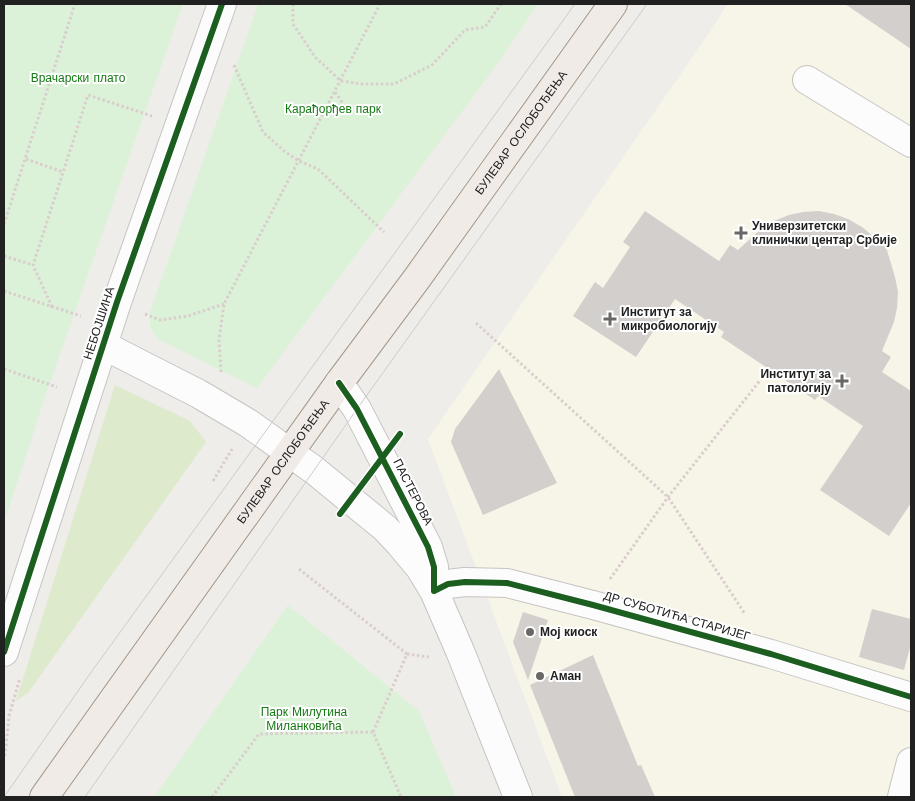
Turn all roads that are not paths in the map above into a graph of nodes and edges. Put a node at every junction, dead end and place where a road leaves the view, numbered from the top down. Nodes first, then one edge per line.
1 (222, 4) edge
2 (613, 4) edge
3 (807, 80) dead end
4 (911, 143) edge
5 (103, 345) junction
6 (339, 383) junction
7 (290, 452) junction
8 (434, 592) junction
9 (4, 652) edge
10 (911, 697) edge
11 (911, 762) edge
12 (44, 797) edge
13 (518, 797) edge
14 (902, 797) edge

1 - 5 street, НЕБОЈШИНА
2 - 6 main road, БУЛЕВАР ОСЛОБОЂЕЊА
3 - 4 street
5 - 7 street, ПАСТЕРОВА
5 - 9 street, НЕБОЈШИНА
6 - 7 main road, БУЛЕВАР ОСЛОБОЂЕЊА
6 - 8 street, ПАСТЕРОВА
7 - 8 street, ПАСТЕРОВА
7 - 12 main road, БУЛЕВАР ОСЛОБОЂЕЊА
8 - 10 street, ДР СУБОТИЋА СТАРИЈЕГ
8 - 13 street, ПАСТЕРОВА
11 - 14 street

